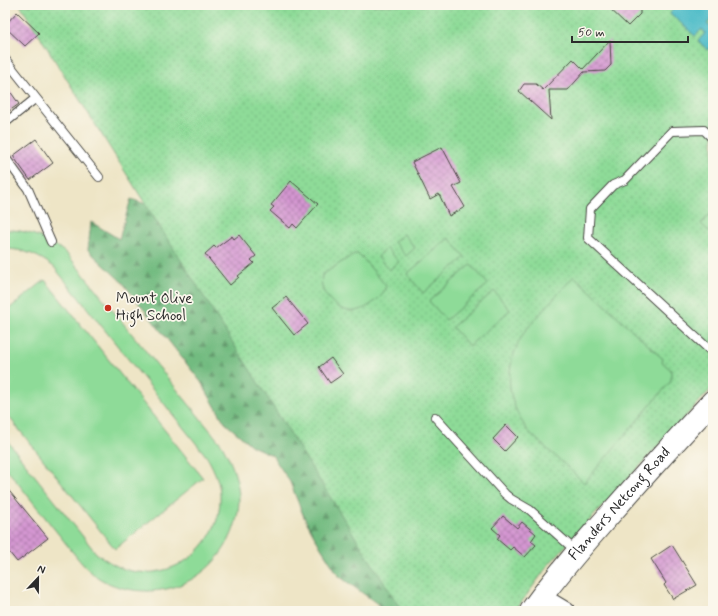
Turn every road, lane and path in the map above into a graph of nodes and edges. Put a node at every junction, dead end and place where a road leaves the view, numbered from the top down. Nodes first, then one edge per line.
1 (5, 59) edge
2 (36, 98) junction
3 (5, 123) edge
4 (713, 139) edge
5 (5, 157) edge
6 (99, 177) dead end
7 (51, 242) dead end
8 (713, 353) edge
9 (713, 401) edge
10 (435, 417) dead end
11 (577, 552) junction
12 (537, 603) edge
13 (567, 611) edge

1 - 2 lane
2 - 3 lane
2 - 6 lane
4 - 8 lane
5 - 7 lane
9 - 11 main road, Flanders Netcong Road
10 - 11 lane
11 - 12 main road, Flanders Netcong Road
12 - 13 street

